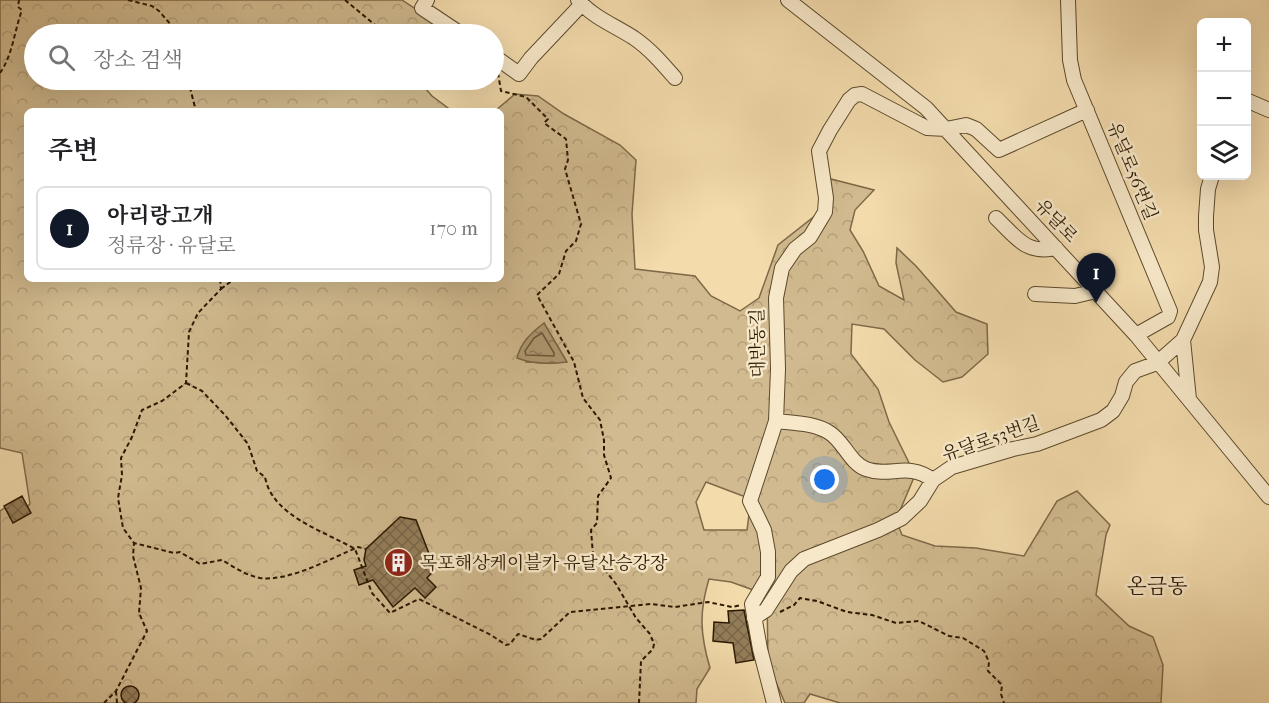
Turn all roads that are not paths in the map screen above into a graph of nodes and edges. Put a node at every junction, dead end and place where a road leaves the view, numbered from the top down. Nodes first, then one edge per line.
1 (427, 0) edge
2 (788, 0) edge
3 (1068, 0) edge
4 (580, 2) edge
5 (446, 24) edge
6 (504, 64) edge
7 (675, 78) dead end
8 (1251, 102) edge
9 (1087, 110) junction
10 (1269, 110) edge
11 (946, 129) junction
12 (1211, 180) edge
13 (996, 219) dead end
14 (1056, 248) junction
15 (1096, 291) junction
16 (1035, 294) dead end
17 (1136, 335) junction
18 (1183, 340) junction
19 (1157, 363) junction
20 (1189, 399) junction
21 (776, 421) junction
22 (933, 480) junction
23 (1269, 497) edge
24 (754, 618) junction
25 (774, 703) edge

1 - 5 street
2 - 11 street, 유달로
3 - 9 street, 유달로56번길
4 - 6 street
4 - 7 street
8 - 10 street
9 - 11 street
9 - 17 street, 유달로56번길
11 - 14 street, 유달로
11 - 21 street, 대반동길
12 - 18 street
13 - 14 street
14 - 15 street, 유달로
15 - 16 street
15 - 17 street, 유달로
17 - 19 street, 유달로
18 - 19 street, 유달로53번길
18 - 20 street
19 - 20 street, 유달로
19 - 22 street, 유달로53번길
20 - 23 street, 유달로
21 - 22 street
21 - 24 street, 대반동길
22 - 24 street, 유달로53번길
24 - 25 street

